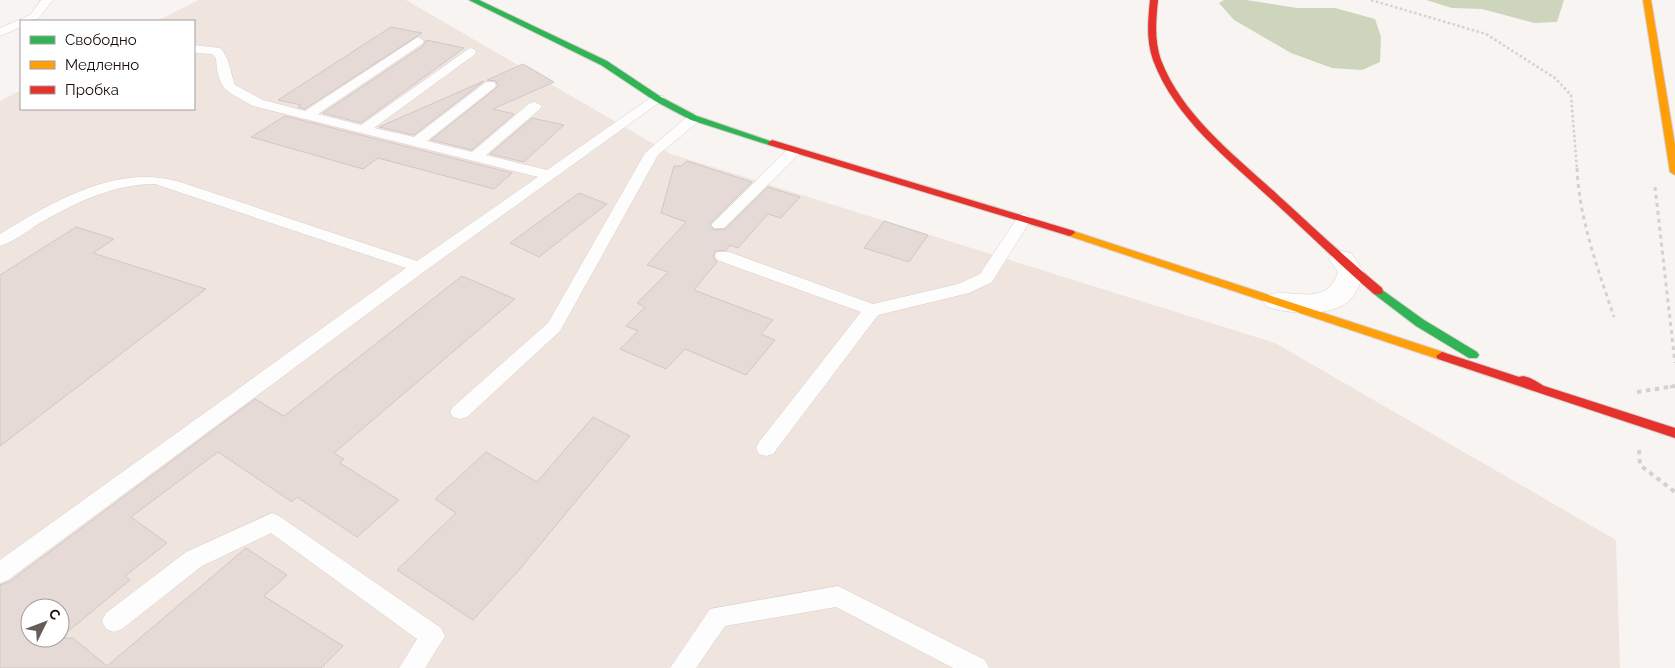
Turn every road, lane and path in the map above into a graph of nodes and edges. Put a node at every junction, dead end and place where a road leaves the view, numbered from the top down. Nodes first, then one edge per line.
1 (47, 0) edge
2 (473, 0) edge
3 (1154, 0) edge
4 (1371, 0) edge
5 (1648, 4) edge
6 (27, 20) edge
7 (20, 23) edge
8 (0, 32) edge
9 (418, 41) dead end
10 (195, 49) edge
11 (470, 52) dead end
12 (490, 85) dead end
13 (658, 99) junction
14 (535, 106) dead end
15 (308, 115) junction
16 (694, 118) junction
17 (364, 129) junction
18 (417, 142) junction
19 (794, 151) junction
20 (476, 156) junction
21 (1675, 172) edge
22 (549, 175) junction
23 (1024, 218) junction
24 (719, 225) dead end
25 (0, 240) edge
26 (723, 256) dead end
27 (1342, 259) junction
28 (419, 267) junction
29 (1273, 301) junction
30 (872, 310) junction
31 (1614, 317) dead end
32 (1675, 386) edge
33 (1540, 389) junction
34 (460, 412) dead end
35 (1638, 421) junction
36 (1675, 432) edge
37 (766, 448) dead end
38 (1675, 492) edge
39 (0, 573) edge
40 (114, 622) dead end
41 (411, 668) edge
42 (682, 668) edge
43 (977, 668) edge

1 - 6 lane
2 - 13 street
3 - 27 street
4 - 31 path
5 - 21 street
7 - 8 lane
9 - 15 lane
10 - 15 lane
11 - 17 lane
12 - 18 lane
13 - 16 street
13 - 22 lane
14 - 20 lane
15 - 17 lane
16 - 19 street
16 - 34 lane
17 - 18 lane
18 - 20 lane
19 - 23 street
19 - 24 lane
20 - 22 lane
22 - 28 lane
23 - 29 street
23 - 30 lane
25 - 28 lane
26 - 30 lane
27 - 29 street
27 - 33 street
28 - 39 lane
29 - 33 street
30 - 37 lane
32 - 35 path
33 - 35 street
35 - 36 street
35 - 38 path
40 - 41 lane
42 - 43 lane

